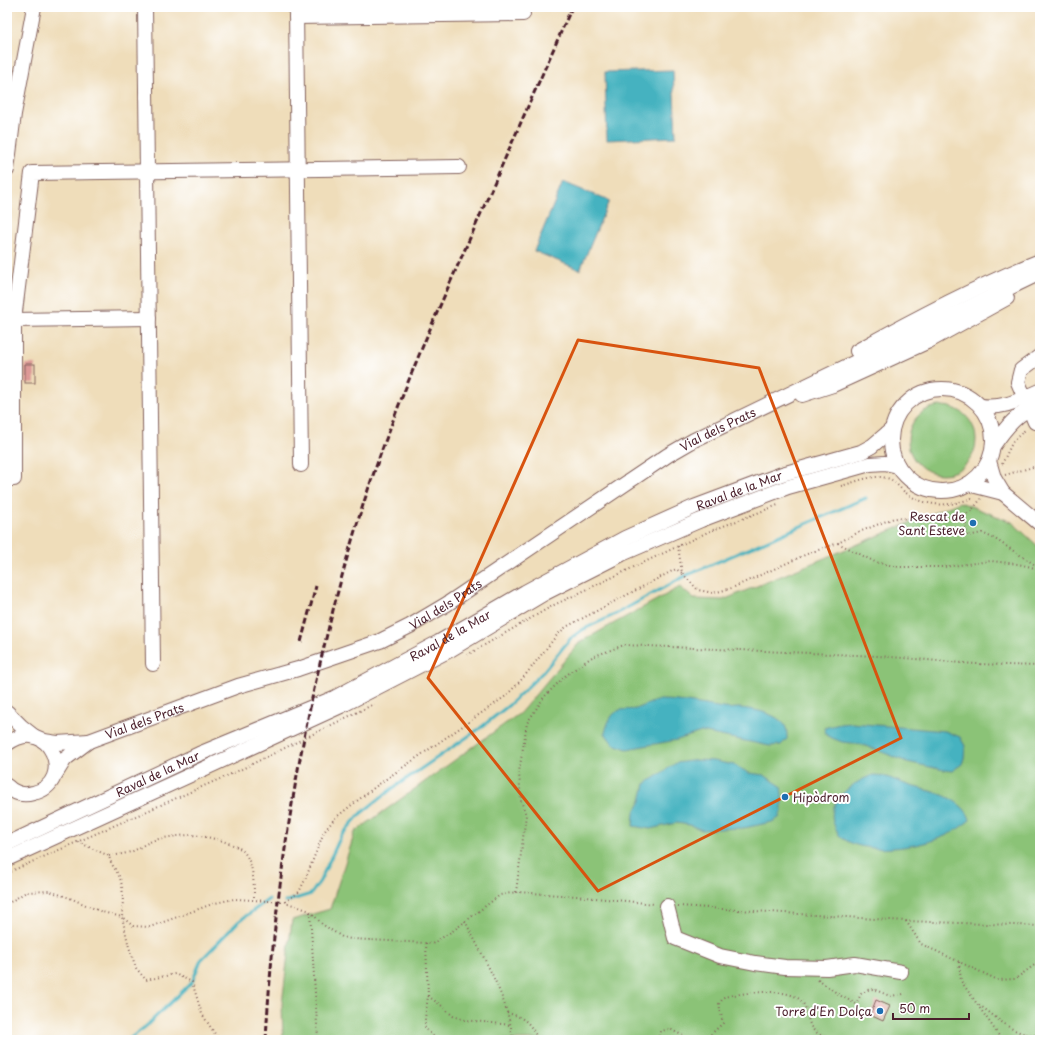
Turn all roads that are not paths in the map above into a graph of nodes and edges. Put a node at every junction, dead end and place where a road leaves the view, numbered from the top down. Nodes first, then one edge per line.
1 (34, 7) edge
2 (145, 7) edge
3 (296, 12) edge
4 (523, 14) dead end
5 (459, 167) dead end
6 (298, 169) junction
7 (7, 170) edge
8 (147, 172) junction
9 (1040, 261) edge
10 (1040, 272) edge
11 (1040, 281) edge
12 (149, 318) junction
13 (14, 320) junction
14 (1040, 356) edge
15 (1040, 391) edge
16 (770, 402) junction
17 (1031, 403) edge
18 (981, 406) junction
19 (1035, 422) road end
20 (892, 429) junction
21 (993, 446) junction
22 (989, 461) junction
23 (301, 465) dead end
24 (898, 466) junction
25 (7, 479) edge
26 (968, 484) junction
27 (1003, 493) junction
28 (1040, 524) edge
29 (153, 664) dead end
30 (7, 712) edge
31 (40, 739) junction
32 (89, 741) junction
33 (7, 744) edge
34 (53, 778) junction
35 (7, 786) edge
36 (22, 794) junction
37 (7, 796) edge
38 (7, 844) edge
39 (7, 859) edge
40 (667, 906) road end
41 (901, 972) dead end

1 - 7 street
2 - 8 street
3 - 4 street
3 - 6 street
5 - 6 street
6 - 8 street
6 - 23 street
8 - 12 street
8 - 13 street
9 - 16 street, Vial dels Prats
10 - 16 street, Vial dels Prats
11 - 16 street, Vial dels Prats
12 - 13 street
12 - 29 street
13 - 25 street
14 - 17 street
15 - 17 street, Raval de la Mar
16 - 32 street, Vial dels Prats
17 - 18 street, Raval de la Mar
17 - 19 street
17 - 21 street, Raval de la Mar
18 - 20 street, Raval de la Mar
18 - 21 street, Raval de la Mar
20 - 24 street, Raval de la Mar
20 - 38 street, Raval de la Mar
21 - 22 street, Raval de la Mar
22 - 26 street, Raval de la Mar
22 - 27 street
24 - 26 street, Raval de la Mar
24 - 39 street, Raval de la Mar
26 - 27 street
27 - 28 street
30 - 31 street
31 - 32 street, Vial dels Prats
31 - 33 street, Vial dels Prats
31 - 34 street
32 - 34 street, Vial dels Prats
34 - 36 street, Vial dels Prats
35 - 36 street
36 - 37 street, Vial dels Prats
40 - 41 street

